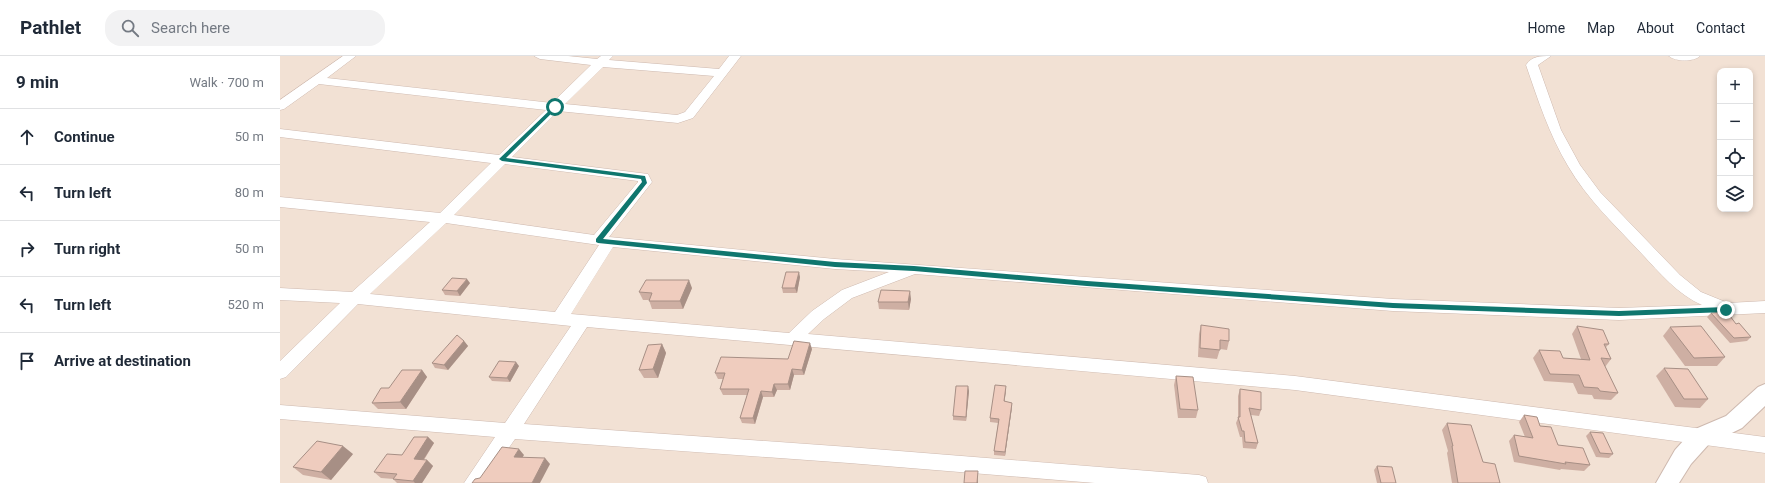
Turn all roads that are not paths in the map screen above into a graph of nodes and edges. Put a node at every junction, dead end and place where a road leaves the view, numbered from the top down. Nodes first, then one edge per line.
1 (350, 56) edge
2 (540, 56) edge
3 (735, 56) edge
4 (1545, 56) edge
5 (1675, 56) edge
6 (1694, 56) edge
7 (603, 60) edge
8 (723, 73) junction
9 (316, 80) junction
10 (280, 106) edge
11 (555, 107) junction
12 (280, 133) edge
13 (502, 159) junction
14 (280, 202) edge
15 (443, 218) junction
16 (604, 241) junction
17 (914, 269) junction
18 (280, 294) edge
19 (355, 298) junction
20 (1765, 307) edge
21 (1726, 310) junction
22 (559, 319) junction
23 (583, 321) junction
24 (794, 338) junction
25 (280, 372) edge
26 (1765, 393) edge
27 (280, 412) edge
28 (510, 431) junction
29 (1701, 437) junction
30 (1765, 446) edge
31 (473, 483) edge
32 (1199, 483) edge
33 (1667, 483) edge

1 - 9 street
2 - 7 street
3 - 8 street
4 - 21 street
5 - 6 street
7 - 8 street
7 - 11 street
8 - 11 street
9 - 10 street
9 - 11 street
11 - 13 street
12 - 13 street
13 - 15 street
13 - 16 street
14 - 15 street
15 - 16 street
15 - 19 street
16 - 17 street
16 - 22 street
17 - 21 street
17 - 24 street
18 - 19 street
19 - 22 street
19 - 25 street
20 - 21 street
22 - 23 street
23 - 24 street
23 - 28 street
24 - 29 street
26 - 29 street
27 - 28 street
28 - 31 street
28 - 32 street
29 - 30 street
29 - 33 street

